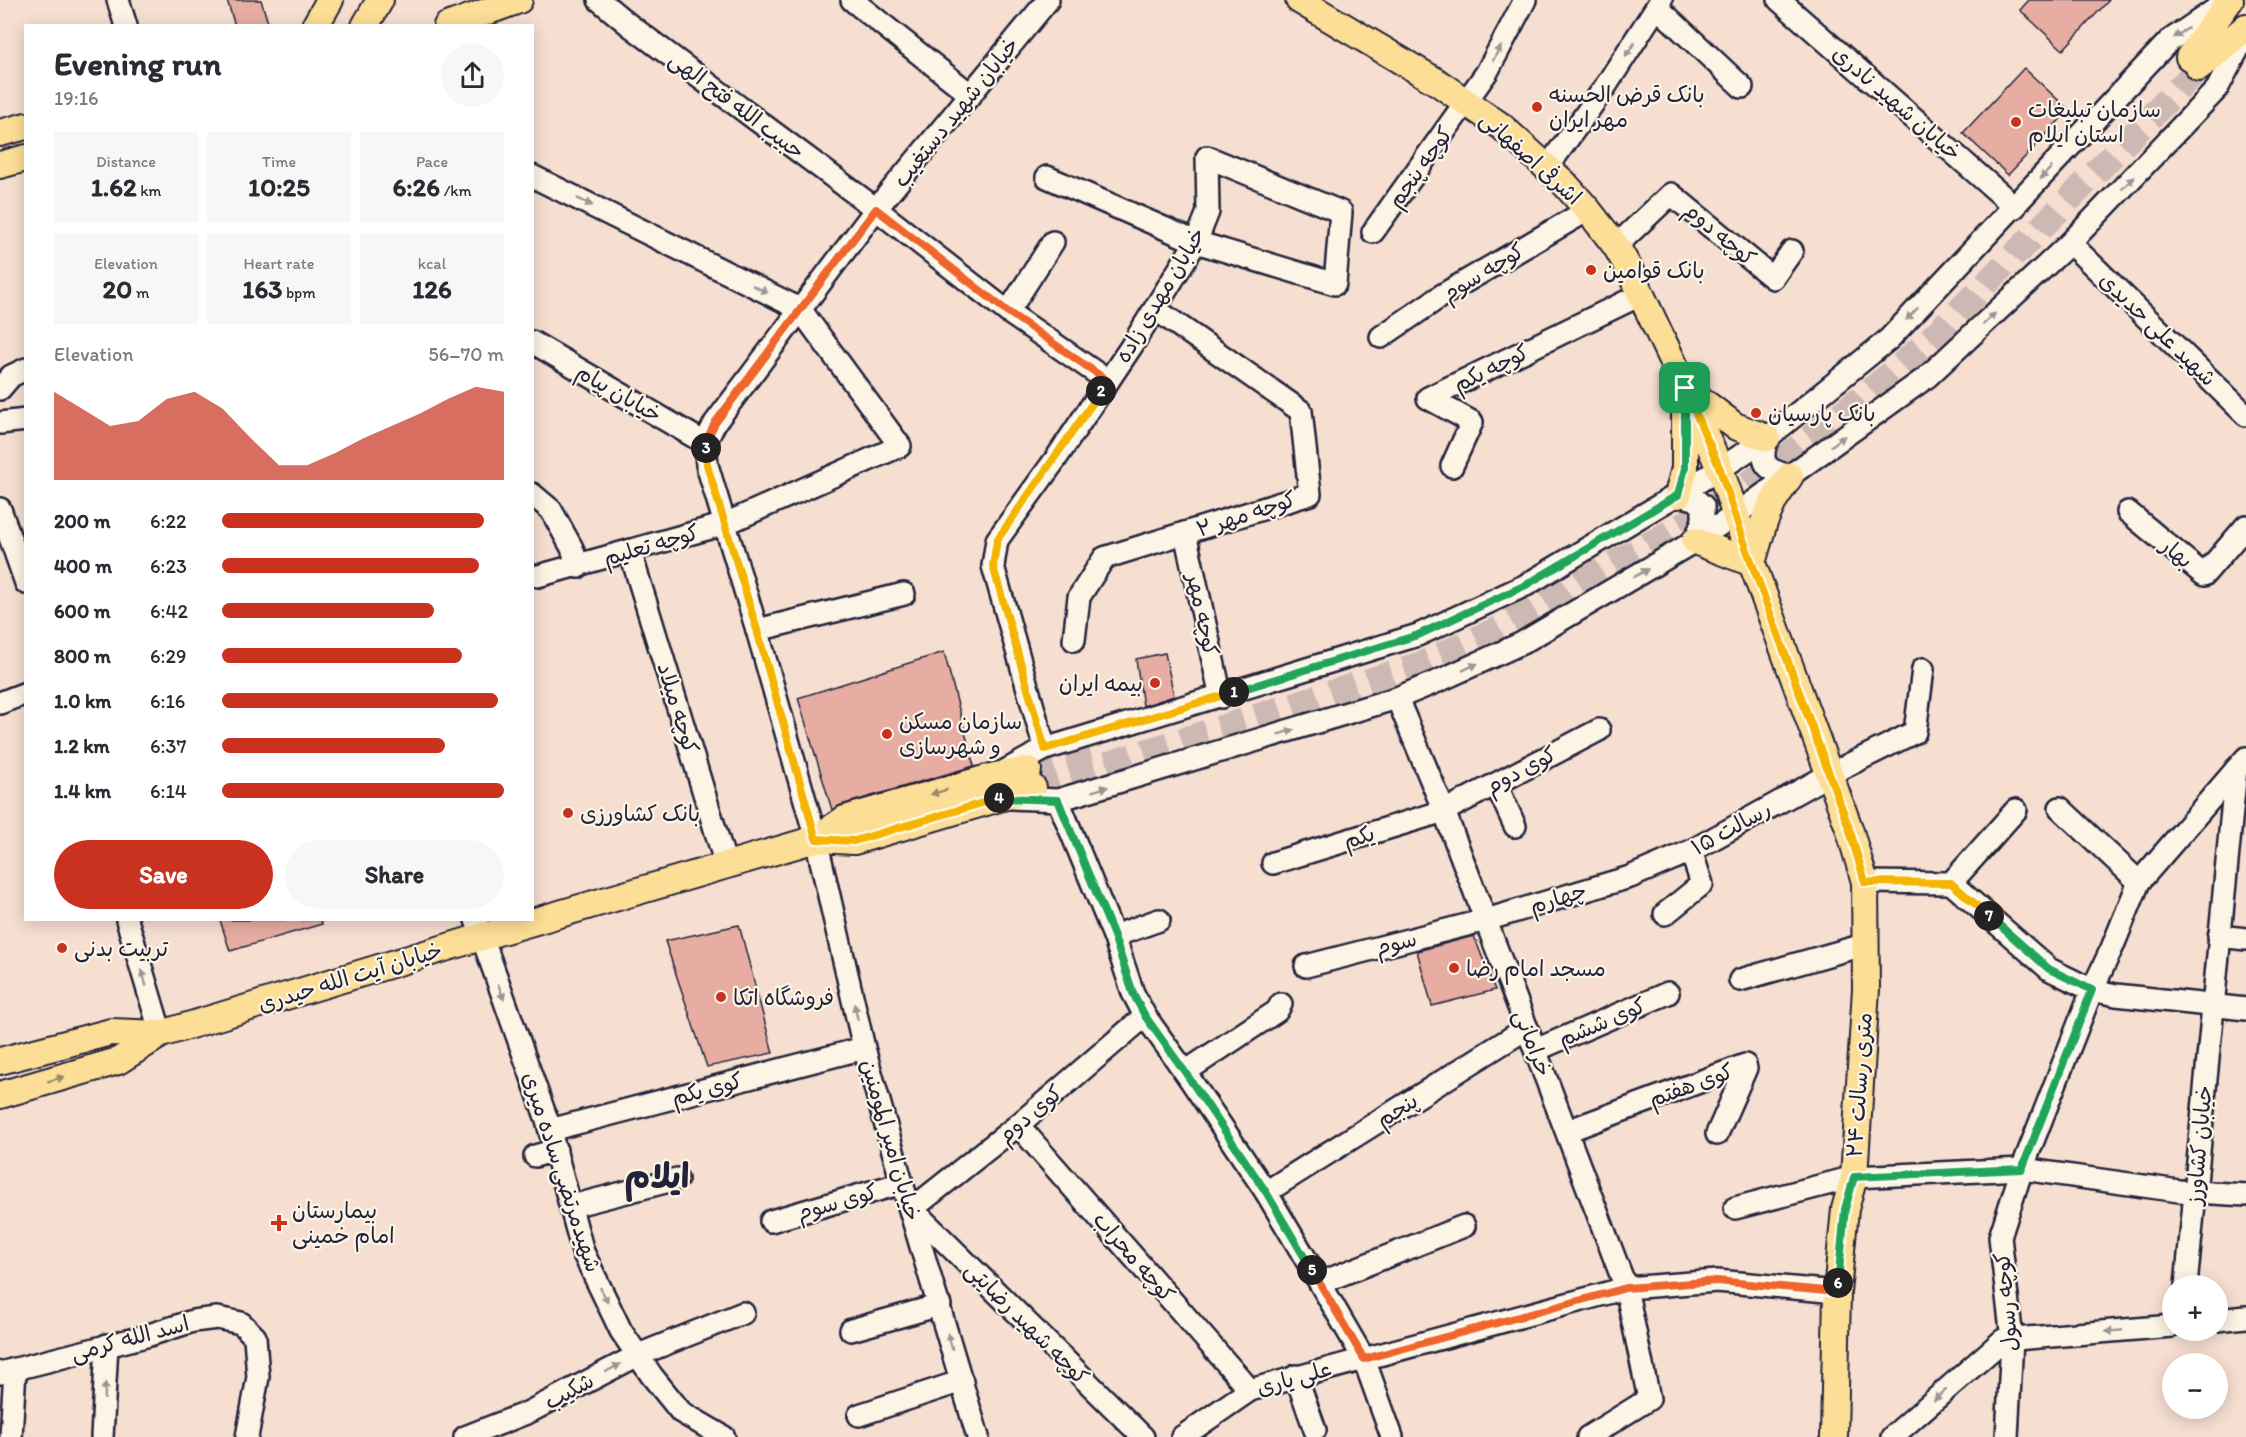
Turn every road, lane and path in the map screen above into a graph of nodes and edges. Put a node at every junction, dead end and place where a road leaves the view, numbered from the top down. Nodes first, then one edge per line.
1 (118, 0) edge
2 (330, 0) edge
3 (380, 0) edge
4 (519, 0) edge
5 (599, 0) edge
6 (852, 0) edge
7 (1048, 0) edge
8 (1300, 0) edge
9 (1525, 0) edge
10 (1779, 0) edge
11 (2230, 0) edge
12 (1659, 3) edge
13 (125, 24) edge
14 (316, 24) edge
15 (366, 24) edge
16 (453, 24) edge
17 (2246, 27) edge
18 (2246, 34) edge
19 (1742, 87) dead end
20 (971, 95) junction
21 (1467, 103) junction
22 (24, 127) edge
23 (0, 133) edge
24 (24, 159) edge
25 (0, 165) edge
26 (1547, 168) junction
27 (534, 177) edge
28 (1047, 177) dead end
29 (2014, 207) junction
30 (876, 209) junction
31 (1588, 210) junction
32 (1373, 232) dead end
33 (1053, 242) dead end
34 (1196, 242) junction
35 (2070, 243) junction
36 (1616, 246) junction
37 (1792, 251) dead end
38 (1642, 294) junction
39 (800, 309) junction
40 (1155, 309) junction
41 (1008, 312) junction
42 (1381, 337) dead end
43 (534, 343) edge
44 (24, 370) edge
45 (1108, 381) junction
46 (1685, 388) junction
47 (0, 389) edge
48 (2246, 415) edge
49 (24, 420) edge
50 (0, 423) edge
51 (1767, 438) junction
52 (705, 443) junction
53 (1452, 466) dead end
54 (1720, 469) junction
55 (1790, 476) junction
56 (1678, 495) junction
57 (534, 496) edge
58 (0, 509) edge
59 (2128, 512) dead end
60 (1735, 515) junction
61 (725, 524) junction
62 (2246, 526) edge
63 (1185, 533) junction
64 (1695, 541) junction
65 (20, 548) edge
66 (630, 551) junction
67 (1752, 563) junction
68 (578, 567) junction
69 (24, 571) edge
70 (538, 576) dead end
71 (904, 594) dead end
72 (757, 630) junction
73 (1074, 640) dead end
74 (1923, 669) dead end
75 (24, 694) edge
76 (1221, 697) junction
77 (1397, 698) junction
78 (0, 703) edge
79 (1599, 730) dead end
80 (1045, 749) junction
81 (2241, 764) edge
82 (1830, 774) junction
83 (1030, 779) tunnel mouth
84 (1496, 784) junction
85 (998, 787) junction
86 (1058, 800) junction
87 (2060, 808) dead end
88 (2016, 810) dead end
89 (1444, 811) junction
90 (1515, 826) dead end
91 (816, 839) junction
92 (1691, 851) junction
93 (1273, 863) dead end
94 (726, 866) junction
95 (1630, 877) joint
96 (1865, 882) junction
97 (2139, 882) junction
98 (1951, 883) junction
99 (534, 914) edge
100 (1665, 914) dead end
101 (1159, 920) dead end
102 (1486, 920) junction
103 (127, 921) edge
104 (507, 921) edge
105 (479, 928) edge
106 (1114, 936) junction
107 (2219, 936) junction
108 (2246, 939) edge
109 (1867, 944) junction
110 (1306, 966) dead end
111 (1740, 980) dead end
112 (2092, 990) junction
113 (1668, 993) dead end
114 (1281, 1004) dead end
115 (2213, 1005) junction
116 (2246, 1009) edge
117 (1145, 1016) junction
118 (1527, 1028) junction
119 (161, 1034) junction
120 (864, 1047) junction
121 (1536, 1050) junction
122 (0, 1061) edge
123 (1185, 1072) junction
124 (0, 1095) edge
125 (1018, 1125) junction
126 (1567, 1131) junction
127 (1717, 1134) dead end
128 (553, 1140) junction
129 (535, 1156) dead end
130 (2022, 1169) junction
131 (1854, 1177) junction
132 (677, 1179) dead end
133 (902, 1184) junction
134 (1266, 1192) junction
135 (2195, 1192) junction
136 (2246, 1195) edge
137 (572, 1206) junction
138 (1736, 1208) dead end
139 (912, 1209) junction
140 (771, 1221) dead end
141 (1464, 1226) dead end
142 (2187, 1275) edge
143 (1320, 1283) junction
144 (1626, 1288) junction
145 (1837, 1292) junction
146 (940, 1305) junction
147 (743, 1313) dead end
148 (2246, 1317) edge
149 (2228, 1319) edge
150 (2162, 1327) edge
151 (852, 1330) dead end
152 (2012, 1339) junction
153 (107, 1345) junction
154 (638, 1355) junction
155 (1364, 1359) junction
156 (8, 1371) edge
157 (1296, 1376) junction
158 (962, 1381) junction
159 (1250, 1390) junction
160 (859, 1414) dead end
161 (1208, 1430) edge
162 (1315, 1430) dead end
163 (11, 1437) edge
164 (102, 1437) edge
165 (247, 1437) edge
166 (465, 1437) edge
167 (724, 1437) edge
168 (978, 1437) edge
169 (1143, 1437) edge
170 (1182, 1437) edge
171 (1392, 1437) edge
172 (1588, 1437) edge
173 (1834, 1437) edge
174 (1892, 1437) edge
175 (2007, 1437) edge

1 - 13 street
2 - 14 main road
3 - 15 main road
4 - 16 main road
5 - 30 street, حبیب الله فتح الهی
6 - 20 street
7 - 20 street, خیابان شهید دستغیب
8 - 21 main road, اشرفی اصفهانی
21 -> 9 street, کوچه پنجم
10 - 29 street, خیابان شهید نادری
11 - 17 main road
11 -> 29 street
12 - 19 street
12 -> 26 street
35 -> 18 street
20 - 30 street, خیابان شهید دستغیب
21 - 26 main road, اشرفی اصفهانی
21 - 32 street, کوچه پنجم
22 - 23 main road
24 - 25 main road
26 - 31 main road, اشرفی اصفهانی
27 -> 39 street
28 - 34 street
29 -> 51 street
30 - 39 street, خیابان شهید دستغیب
30 - 41 street, حبیب الله فتح الهی
31 - 36 main road, اشرفی اصفهانی
31 - 42 street, کوچه سوم
33 - 41 street
34 - 34 street, خیابان مهدی زاده
34 - 40 street, خیابان مهدی زاده
35 - 48 street, شهید علی حدیدی
55 -> 35 street
36 - 37 street, کوچه دوم
36 - 38 main road, اشرفی اصفهانی
38 - 46 main road, اشرفی اصفهانی
38 - 53 street, کوچه یکم
39 - 52 street, خیابان شهید دستغیب
39 - 61 street, کوچه تعلیم
40 - 45 street, خیابان مهدی زاده
40 - 63 street, کوچه مهر ۲
41 - 45 street, حبیب الله فتح الهی
43 - 52 street, خیابان پیام
44 - 47 street
45 - 80 street, خیابان مهدی زاده
46 - 51 main road
46 - 54 main road, اشرفی اصفهانی
46 - 56 main road
49 - 50 street
51 - 54 street
51 - 55 street
52 - 61 street
54 - 56 street
54 - 60 main road, اشرفی اصفهانی
55 - 60 street
55 - 67 main road
56 - 64 street
56 - 76 street
57 - 68 street
58 - 65 street
59 - 62 street, بهار
60 - 64 street
60 - 67 main road, اشرفی اصفهانی
61 - 66 street, کوچه تعلیم
61 - 72 street
63 - 73 street, کوچه مهر ۲
63 - 76 street, کوچه مهر
64 - 67 main road
77 -> 64 street
65 - 69 street
66 - 68 street, کوچه تعلیم
66 - 94 street, کوچه میلاد
67 - 82 main road, ۲۴ متری رسالت
68 - 70 street, کوچه تعلیم
71 - 72 street
72 - 91 street
74 - 82 street, رسالت ۱۵
75 - 78 street
76 - 80 street
86 -> 77 street
77 - 89 street, خرامانی
79 - 84 street, کوی دوم
80 - 85 street
81 - 97 street, کوچه رسول
81 - 107 street, خیابان کشاورز
82 - 92 street, رسالت ۱۵
82 - 96 main road, ۲۴ متری رسالت
83 - 85 main road, خیابان آیت الله حیدری
84 - 89 street, کوی دوم
84 - 90 street
85 - 86 street
85 - 91 main road, خیابان آیت الله حیدری
86 - 106 street
87 - 97 street
88 - 98 street
89 - 93 street, یکم
89 - 102 street, خرامانی
91 - 94 main road, خیابان آیت الله حیدری
120 -> 91 street, خیابان امیر المومنین
92 - 95 street, رسالت ۱۵
92 - 100 street
94 - 99 main road, خیابان آیت الله حیدری
95 - 102 street, چهارم
96 - 98 street
96 - 109 main road, ۲۴ متری رسالت
97 - 112 street, کوچه رسول
98 - 112 street
101 - 106 street
102 - 110 street, سوم
102 - 118 street, خرامانی
119 -> 103 street
104 - 105 main road, خیابان آیت الله حیدری
105 - 119 main road, خیابان آیت الله حیدری
105 -> 128 street, شهیدمرتضی ساده میری
106 - 117 street
107 - 108 street
107 - 115 street, خیابان کشاورز
109 - 111 street
109 - 131 main road, ۲۴ متری رسالت
112 - 115 street
112 - 130 street, کوچه رسول
113 - 121 street, کوی ششم
114 - 123 street
115 - 116 street
115 - 135 street, خیابان کشاورز
117 - 123 street
117 - 125 street, کوی دوم
118 - 121 street, خرامانی
118 - 134 street, پنجم
119 - 122 main road, خیابان آیت الله حیدری
124 -> 119 main road, خیابان آیت الله حیدری
120 - 128 street, کوی یکم
120 - 133 street, خیابان امیر المومنین
121 - 126 street, خرامانی
123 - 134 street
125 - 139 street, کوی دوم
125 - 159 street, کوچه محراب
126 - 127 street, کوی هفتم
126 - 144 street, خرامانی
128 - 129 street, کوی یکم
128 - 137 street, شهیدمرتضی ساده میری
130 - 131 street
130 - 135 street
130 - 152 street, کوچه رسول
131 - 138 street
131 - 145 main road, ۲۴ متری رسالت
132 - 137 street
133 - 139 street, خیابان امیر المومنین
133 - 140 street, کوی سوم
134 - 143 street
135 - 136 street
135 - 142 street, خیابان کشاورز
137 -> 154 street, شهیدمرتضی ساده میری
139 - 146 street, خیابان امیر المومنین
139 - 169 street, کوچه شهید رضایتی
141 - 143 street
143 - 155 street
144 - 145 street, علی یاری
144 - 155 street, علی یاری
144 - 172 street, خرامانی
145 - 173 main road, ۲۴ متری رسالت
146 - 151 street
158 -> 146 street, خیابان امیر المومنین
147 - 154 street, شکیب
148 - 149 street
150 -> 152 street
152 -> 174 street
152 - 175 street, کوچه رسول
153 - 156 street, اسد الله کرمی
164 -> 153 street
153 - 165 street, اسد الله کرمی
166 -> 154 street, شکیب
154 - 167 street, شهیدمرتضی ساده میری
155 - 157 street, علی یاری
155 - 171 street
156 - 163 street
157 - 159 street, علی یاری
157 - 162 street
158 - 160 street
158 - 168 street, خیابان امیر المومنین
159 - 161 street, علی یاری
161 - 170 street, علی یاری

